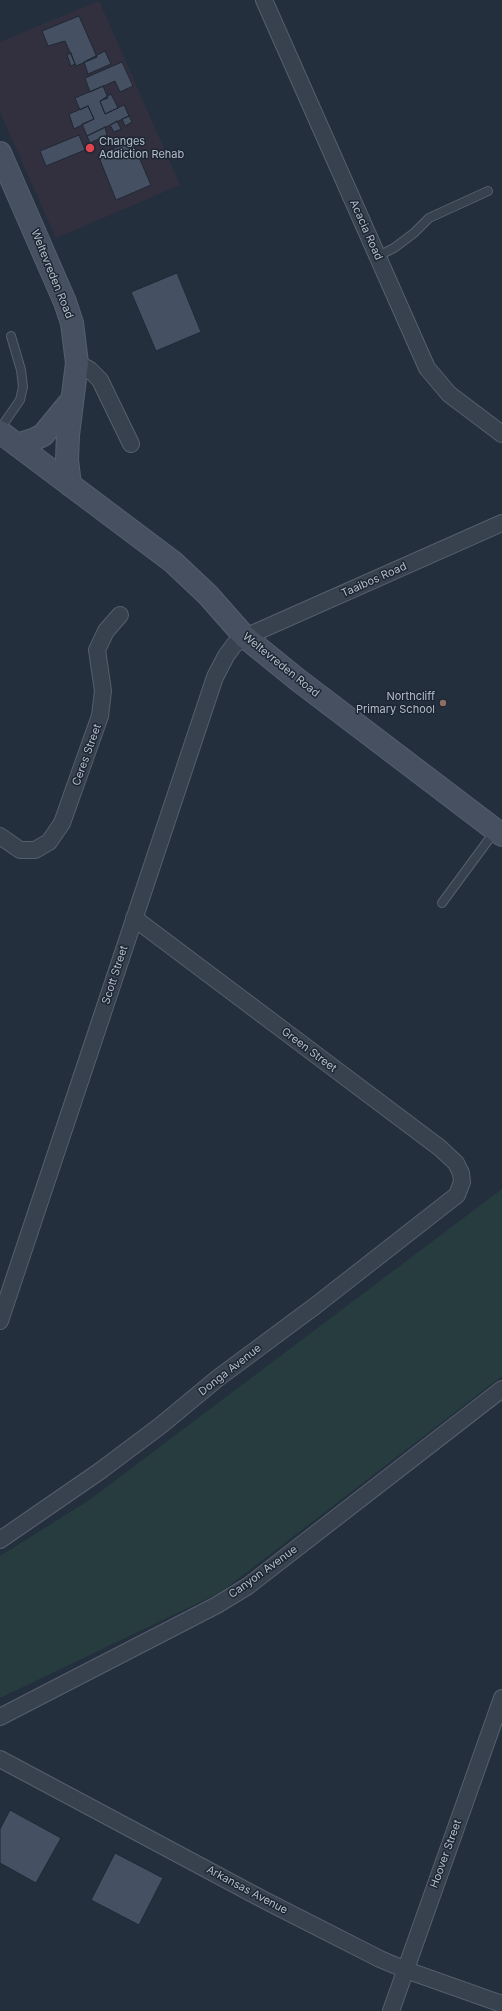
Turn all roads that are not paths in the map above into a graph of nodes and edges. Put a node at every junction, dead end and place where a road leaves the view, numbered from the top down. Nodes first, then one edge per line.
1 (264, 0) edge
2 (0, 153) edge
3 (488, 191) dead end
4 (378, 256) junction
5 (11, 336) dead end
6 (77, 363) junction
7 (71, 401) junction
8 (0, 429) edge
9 (502, 434) edge
10 (8, 438) edge
11 (131, 444) dead end
12 (70, 485) junction
13 (502, 523) edge
14 (120, 615) dead end
15 (245, 637) junction
16 (499, 833) edge
17 (0, 836) edge
18 (442, 903) dead end
19 (134, 918) junction
20 (457, 1195) joint
21 (0, 1321) edge
22 (502, 1389) edge
23 (0, 1540) edge
24 (502, 1698) edge
25 (0, 1717) edge
26 (0, 1759) edge
27 (406, 1970) junction
28 (502, 2004) edge
29 (391, 2011) edge

1 - 4 street, Acacia Road
2 - 6 main road, Weltevreden Road
3 - 4 lane
4 - 9 street, Acacia Road
5 - 8 lane
6 - 7 main road, Weltevreden Road
6 - 11 street
7 - 10 main road, Weltevreden Road
7 - 12 main road, Weltevreden Road
10 - 12 main road, Weltevreden Road
12 - 15 main road, Weltevreden Road
13 - 15 street, Taaibos Road
14 - 17 street, Ceres Street
15 - 16 main road, Weltevreden Road
15 - 19 street, Scott Street
16 - 18 lane
19 - 20 street, Green Street
19 - 21 street, Scott Street
20 - 23 street, Donga Avenue
22 - 25 street, Canyon Avenue
24 - 27 street, Hoover Street
26 - 27 street, Arkansas Avenue
27 - 28 street, Arkansas Avenue
27 - 29 street, Hoover Street

